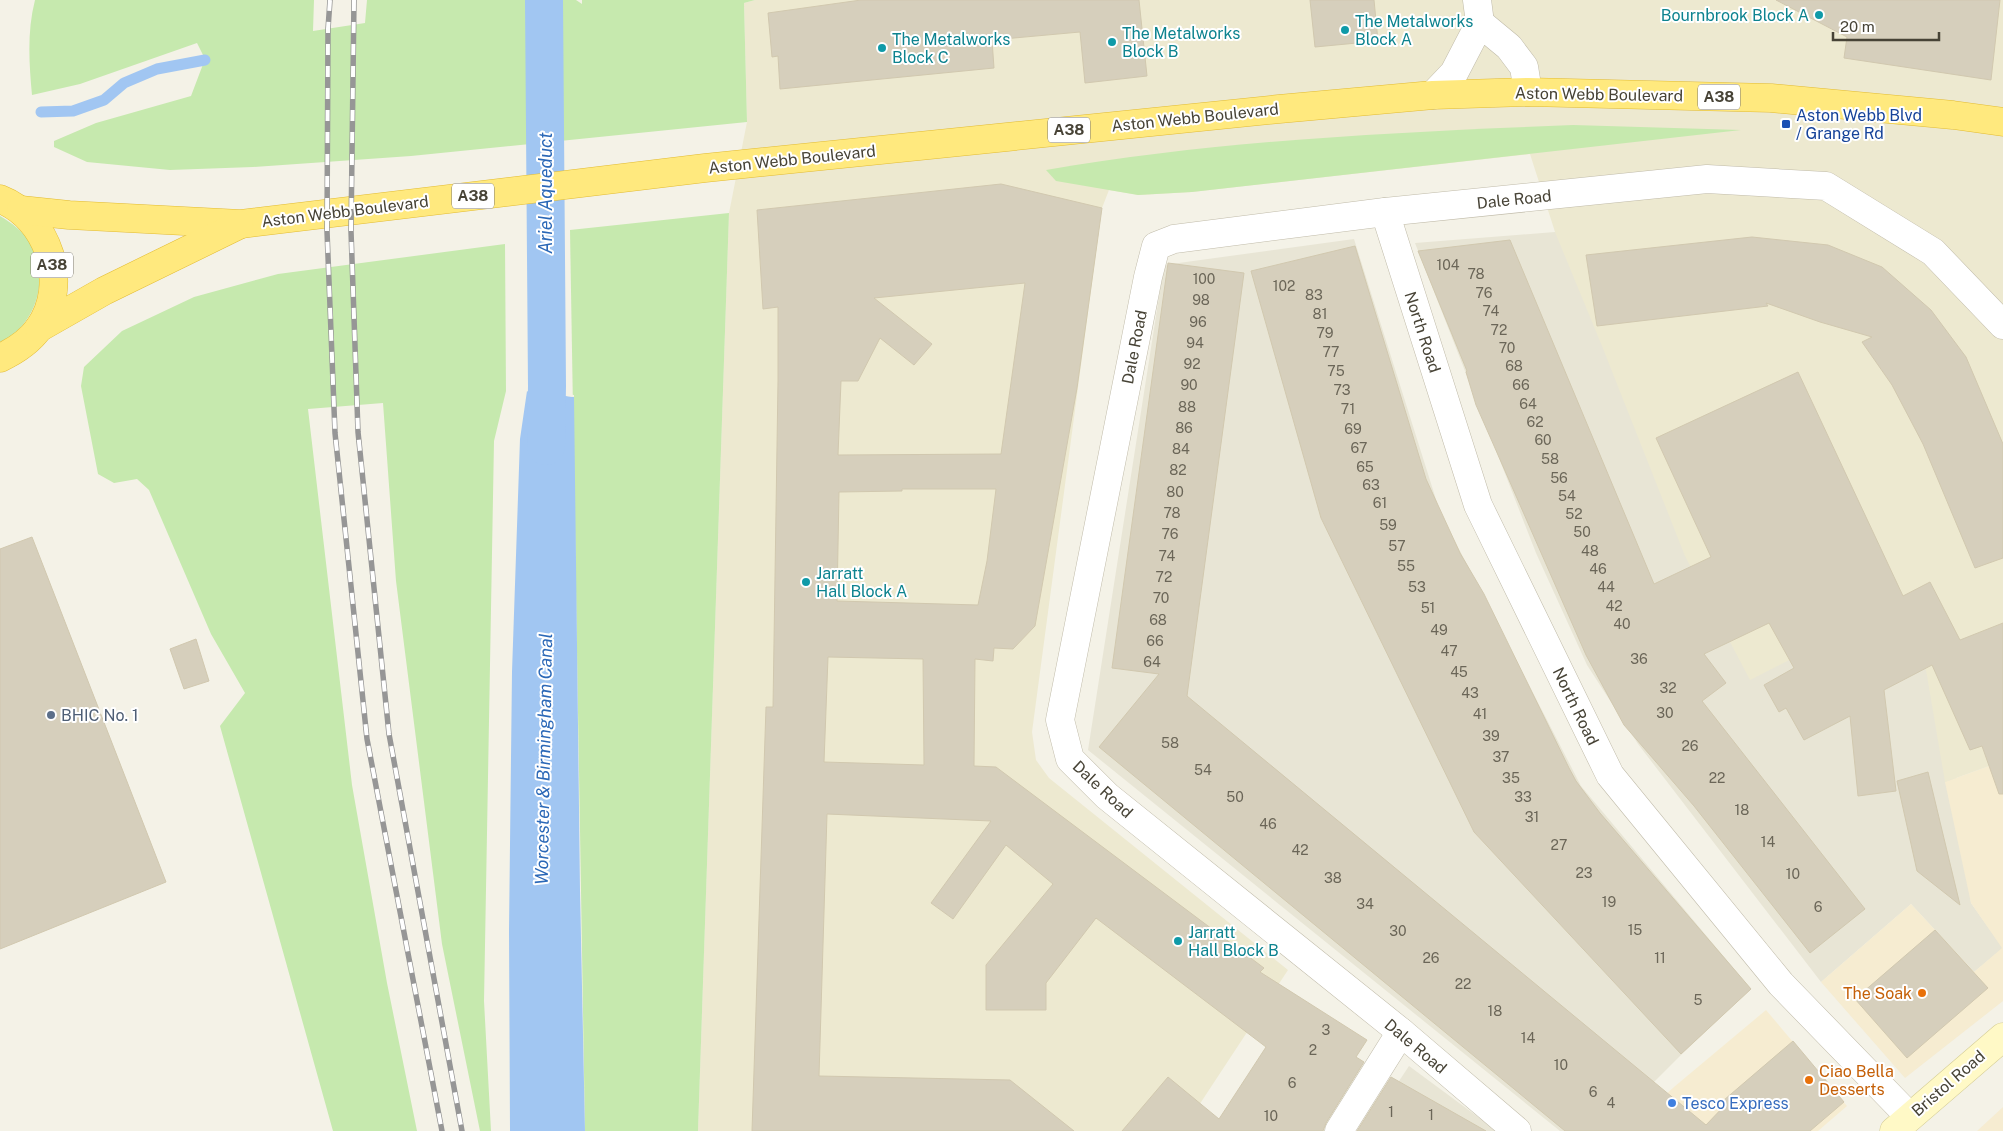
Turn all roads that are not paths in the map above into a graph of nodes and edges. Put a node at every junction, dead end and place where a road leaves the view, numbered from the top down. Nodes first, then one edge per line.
1 (1479, 12) edge
2 (1528, 92) junction
3 (1433, 95) junction
4 (2003, 122) edge
5 (10, 204) edge
6 (1385, 212) junction
7 (241, 224) junction
8 (2002, 324) edge
9 (39, 328) junction
10 (0, 358) edge
11 (1401, 1032) junction
12 (2003, 1037) edge
13 (1902, 1124) edge
14 (1338, 1131) edge
15 (1517, 1131) edge

1 - 2 street
1 - 3 street
2 - 3 highway, Aston Webb Boulevard / A38
2 - 4 highway, Aston Webb Boulevard / A38
3 - 7 highway, Aston Webb Boulevard / A38
5 - 7 highway, Aston Webb Boulevard / A38
5 - 9 highway, A38
6 - 8 street, Dale Road
6 - 11 street, Dale Road
6 - 13 street, North Road
7 - 9 highway, Aston Webb Boulevard / A38
9 - 10 highway, A38
11 - 14 street
11 - 15 street, Dale Road
12 - 13 main road, Bristol Road

